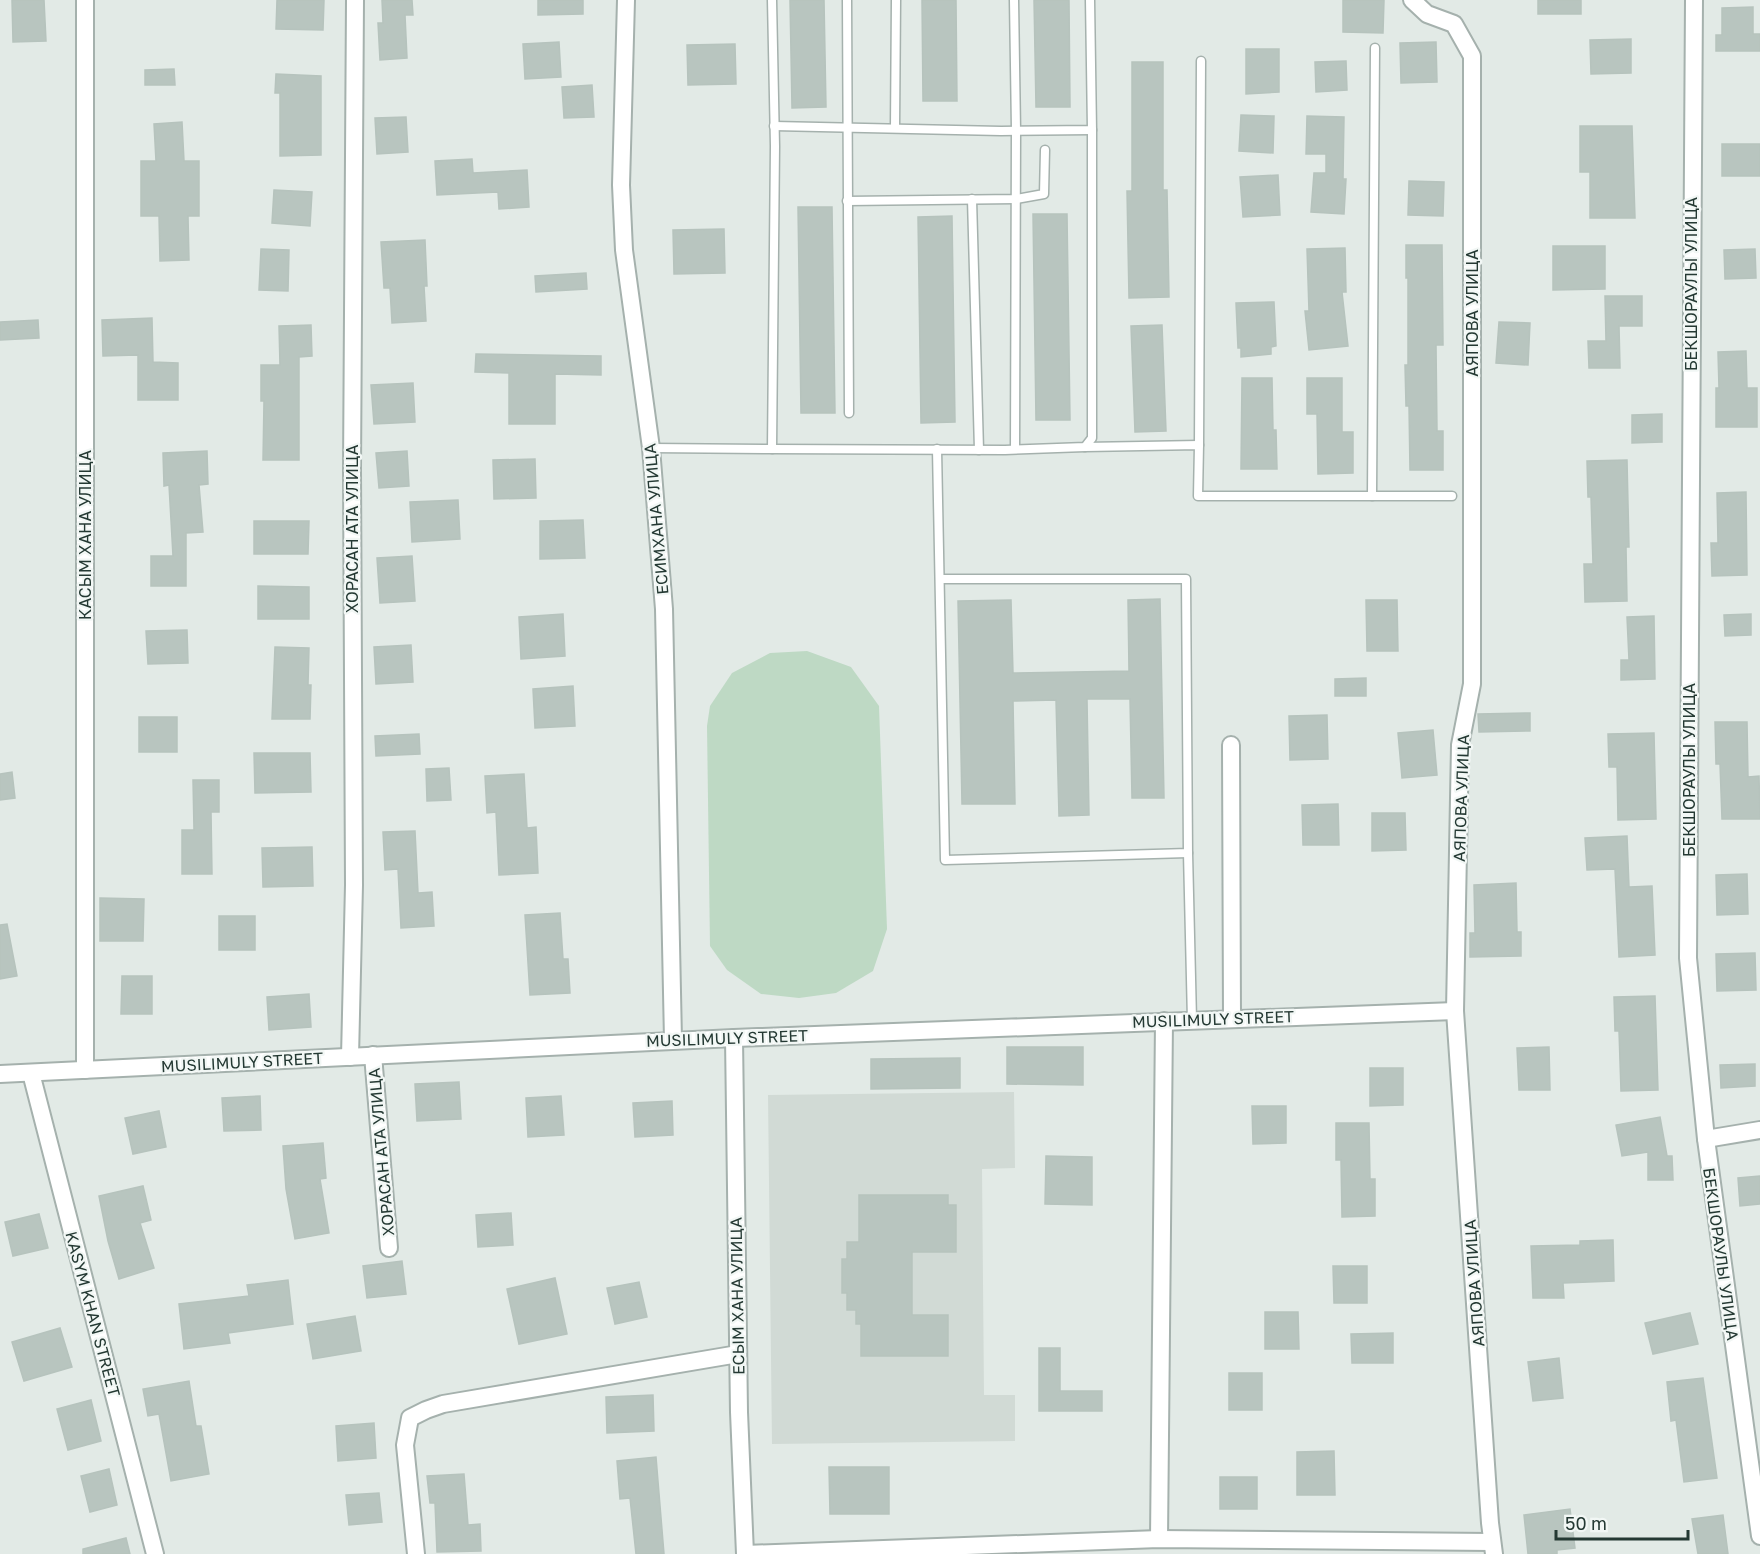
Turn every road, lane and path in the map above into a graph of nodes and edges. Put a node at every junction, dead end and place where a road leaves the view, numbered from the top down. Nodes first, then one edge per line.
1 (85, 0) edge
2 (355, 0) edge
3 (626, 0) edge
4 (772, 0) edge
5 (847, 0) edge
6 (896, 0) edge
7 (1014, 0) edge
8 (1090, 0) edge
9 (1412, 0) edge
10 (1694, 0) edge
11 (1375, 48) dead end
12 (1201, 61) dead end
13 (774, 126) junction
14 (846, 127) junction
15 (895, 128) junction
16 (1016, 130) junction
17 (1092, 130) junction
18 (1045, 150) dead end
19 (1016, 199) junction
20 (972, 200) junction
21 (847, 201) junction
22 (849, 413) dead end
23 (1200, 445) junction
24 (1085, 447) junction
25 (651, 448) junction
26 (772, 449) junction
27 (937, 449) junction
28 (1015, 449) junction
29 (979, 450) junction
30 (1372, 496) junction
31 (1452, 496) dead end
32 (940, 579) junction
33 (1231, 745) dead end
34 (1188, 853) junction
35 (1455, 1011) junction
36 (1232, 1018) junction
37 (1192, 1020) junction
38 (1164, 1021) junction
39 (734, 1038) junction
40 (673, 1040) junction
41 (374, 1055) junction
42 (350, 1057) junction
43 (84, 1070) junction
44 (31, 1073) junction
45 (0, 1074) edge
46 (1760, 1130) edge
47 (1706, 1139) junction
48 (389, 1248) dead end
49 (738, 1354) junction
50 (1760, 1536) edge
51 (1159, 1539) junction
52 (1493, 1548) edge
53 (155, 1554) edge
54 (416, 1554) edge
55 (745, 1554) edge

1 - 43 street, КАСЫМ ХАНА УЛИЦА
2 - 42 street, ХОРАСАН АТА УЛИЦА
3 - 25 street, ЕСИМХАНА УЛИЦА
4 - 13 lane
5 - 14 lane
6 - 15 lane
7 - 16 lane
8 - 17 lane
9 - 35 street, АЯПОВА УЛИЦА
10 - 47 street, БЕКШОРАУЛЫ УЛИЦА
11 - 30 lane
12 - 23 lane
13 - 14 lane
13 - 26 lane
14 - 15 lane
14 - 21 lane
15 - 16 lane
16 - 17 lane
16 - 19 lane
17 - 24 lane
18 - 19 lane
19 - 20 lane
19 - 28 lane
20 - 21 lane
20 - 29 lane
21 - 22 lane
23 - 24 lane
23 - 30 lane
24 - 28 lane
25 - 26 lane
25 - 40 street, ЕСИМХАНА УЛИЦА
26 - 27 lane
27 - 29 lane
27 - 32 lane
28 - 29 lane
30 - 31 lane
32 - 34 lane
32 - 34 lane
33 - 36 street
34 - 37 lane
35 - 36 street, MUSILIMULY STREET
35 - 52 street, АЯПОВА УЛИЦА
36 - 37 street, MUSILIMULY STREET
37 - 38 street, MUSILIMULY STREET
38 - 39 street, MUSILIMULY STREET
38 - 51 street
39 - 40 street, MUSILIMULY STREET
39 - 49 street, ЕСЫМ ХАНА УЛИЦА
40 - 41 street, MUSILIMULY STREET
41 - 42 street, MUSILIMULY STREET
41 - 48 street, ХОРАСАН АТА УЛИЦА
42 - 43 street, MUSILIMULY STREET
43 - 44 street, MUSILIMULY STREET
44 - 45 street, MUSILIMULY STREET
44 - 53 street, KASYM KHAN STREET
46 - 47 street
47 - 50 street, БЕКШОРАУЛЫ УЛИЦА
49 - 54 street
49 - 55 street, ЕСЫМ ХАНА УЛИЦА
51 - 52 street
51 - 55 street

